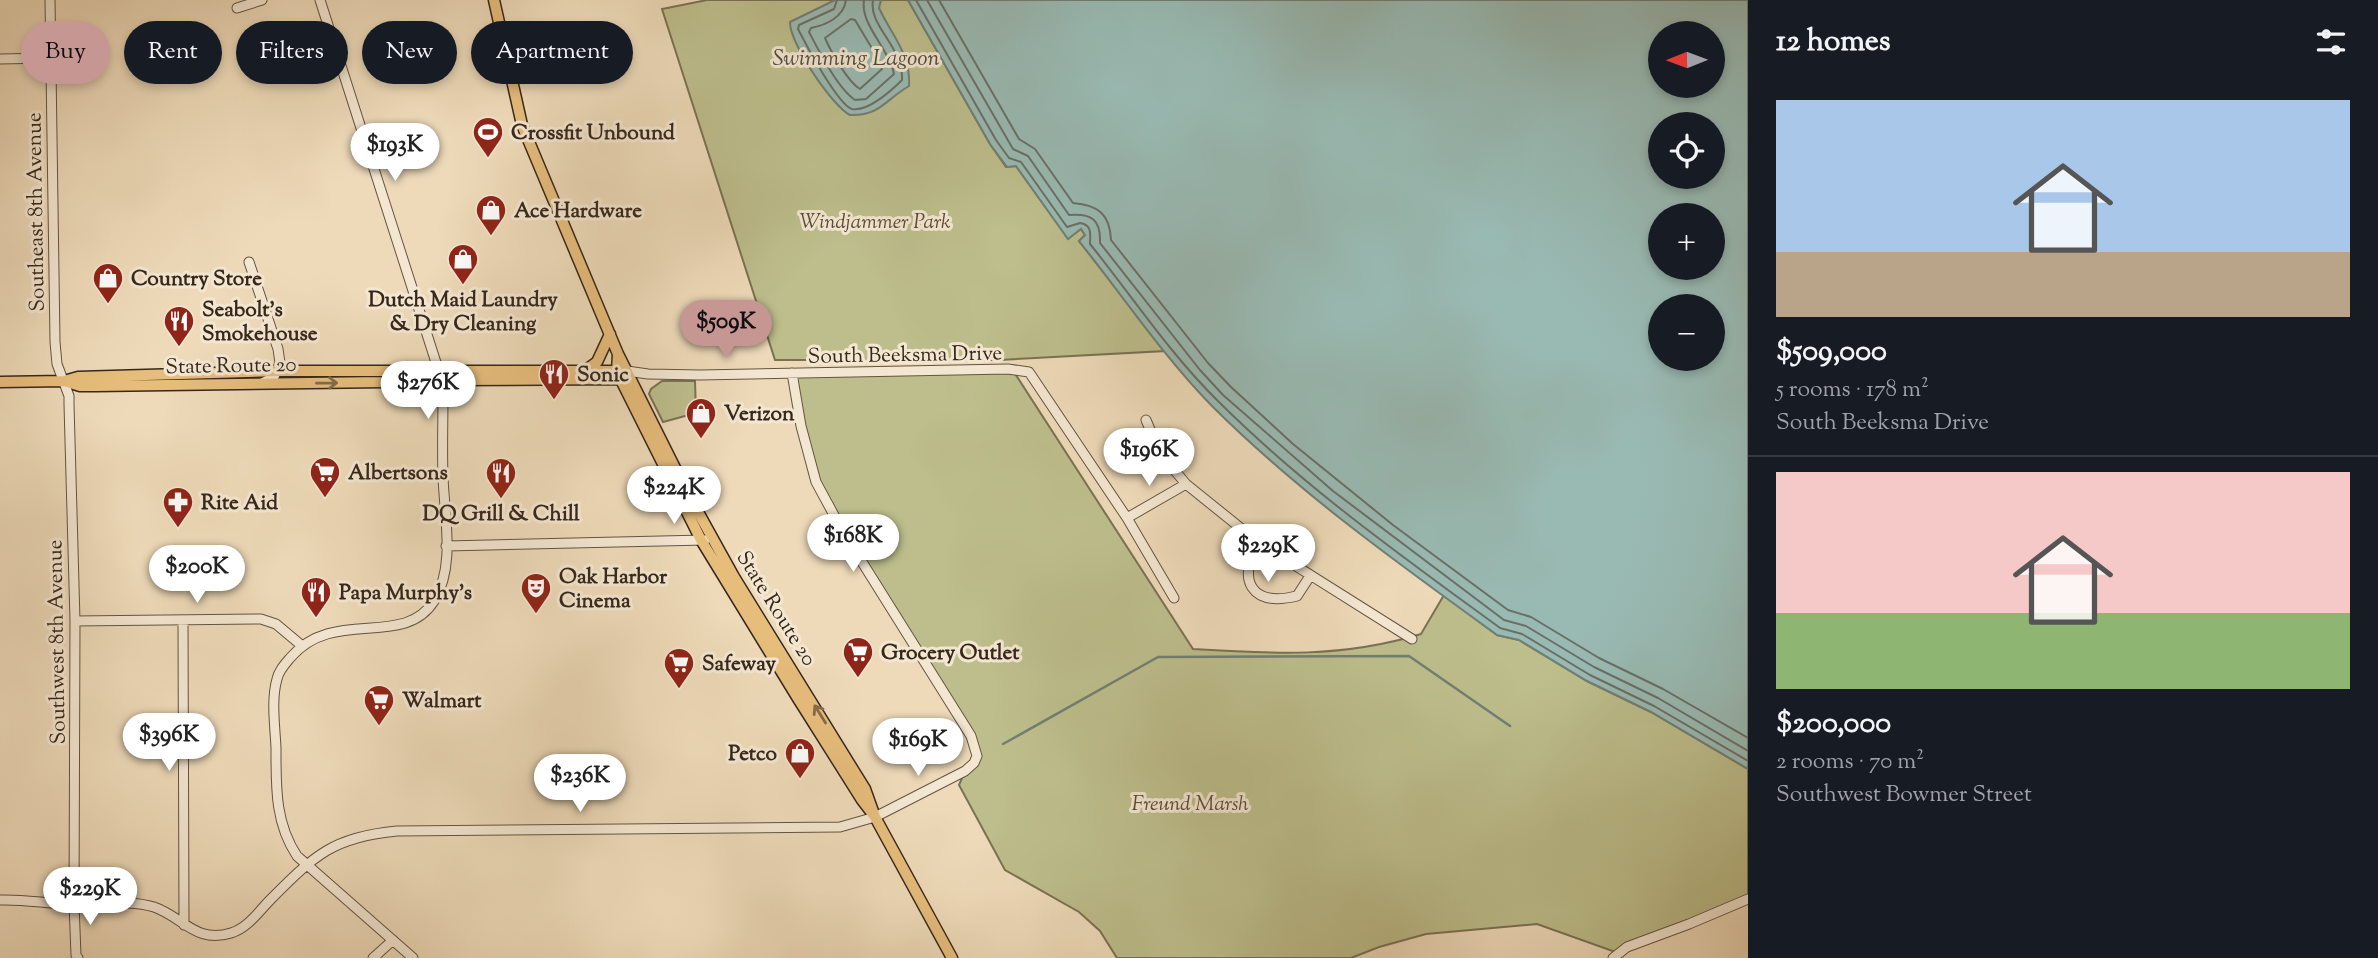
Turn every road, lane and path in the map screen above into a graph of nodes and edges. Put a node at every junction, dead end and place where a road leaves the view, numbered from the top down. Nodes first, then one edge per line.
1 (50, 0) edge
2 (262, 0) edge
3 (320, 0) edge
4 (494, 0) edge
5 (237, 8) dead end
6 (50, 21) edge
7 (0, 59) edge
8 (21, 59) edge
9 (50, 84) edge
10 (249, 262) dead end
11 (610, 334) junction
12 (586, 370) junction
13 (279, 371) junction
14 (792, 373) junction
15 (440, 375) junction
16 (624, 375) junction
17 (64, 381) junction
18 (0, 382) edge
19 (260, 384) junction
20 (1146, 420) dead end
21 (1186, 484) junction
22 (1127, 518) junction
23 (701, 540) junction
24 (1258, 542) junction
25 (716, 545) junction
26 (446, 546) junction
27 (1310, 576) junction
28 (1174, 598) dead end
29 (183, 620) junction
30 (75, 621) junction
31 (1412, 639) dead end
32 (300, 645) junction
33 (875, 817) junction
34 (306, 865) junction
35 (1748, 899) edge
36 (0, 900) edge
37 (74, 904) junction
38 (184, 925) junction
39 (393, 940) junction
40 (78, 958) edge
41 (373, 958) edge
42 (413, 958) edge
43 (952, 958) edge
44 (1613, 958) edge

1 - 6 street, Southeast 8th Avenue
2 - 5 street
3 - 15 street
4 - 11 main road
7 - 8 street
9 - 17 street, Southeast 8th Avenue
10 - 13 street
11 - 12 main road
11 - 16 main road
12 - 15 main road, State Route 20
12 - 16 main road, State Route 20
13 - 15 main road, State Route 20
13 - 17 main road, State Route 20
13 - 19 street
14 - 16 street, South Beeksma Drive
14 - 22 street, South Beeksma Drive
14 - 33 street
15 - 16 main road, State Route 20
19 -> 15 main road, State Route 20
15 - 26 street
16 - 23 main road, State Route 20
16 - 25 main road, State Route 20
17 - 18 main road, State Route 20
17 - 19 main road, State Route 20
17 - 30 street, Southwest 8th Avenue
20 - 21 street
21 - 22 street
21 - 24 street
22 - 28 street
23 - 25 street
23 - 26 street
23 - 33 main road, State Route 20
24 - 27 street
24 - 27 street
33 -> 25 main road, State Route 20
26 - 32 street
27 - 31 street
29 - 30 street
29 - 32 street
29 - 38 street
30 - 37 street, Southwest 8th Avenue
32 - 34 street
33 - 34 street
33 - 43 main road, State Route 20
34 - 38 street
34 - 39 street
35 - 44 street
36 - 37 street
37 - 38 street
37 - 40 street, Southwest 8th Avenue
39 - 41 street
39 - 42 street

